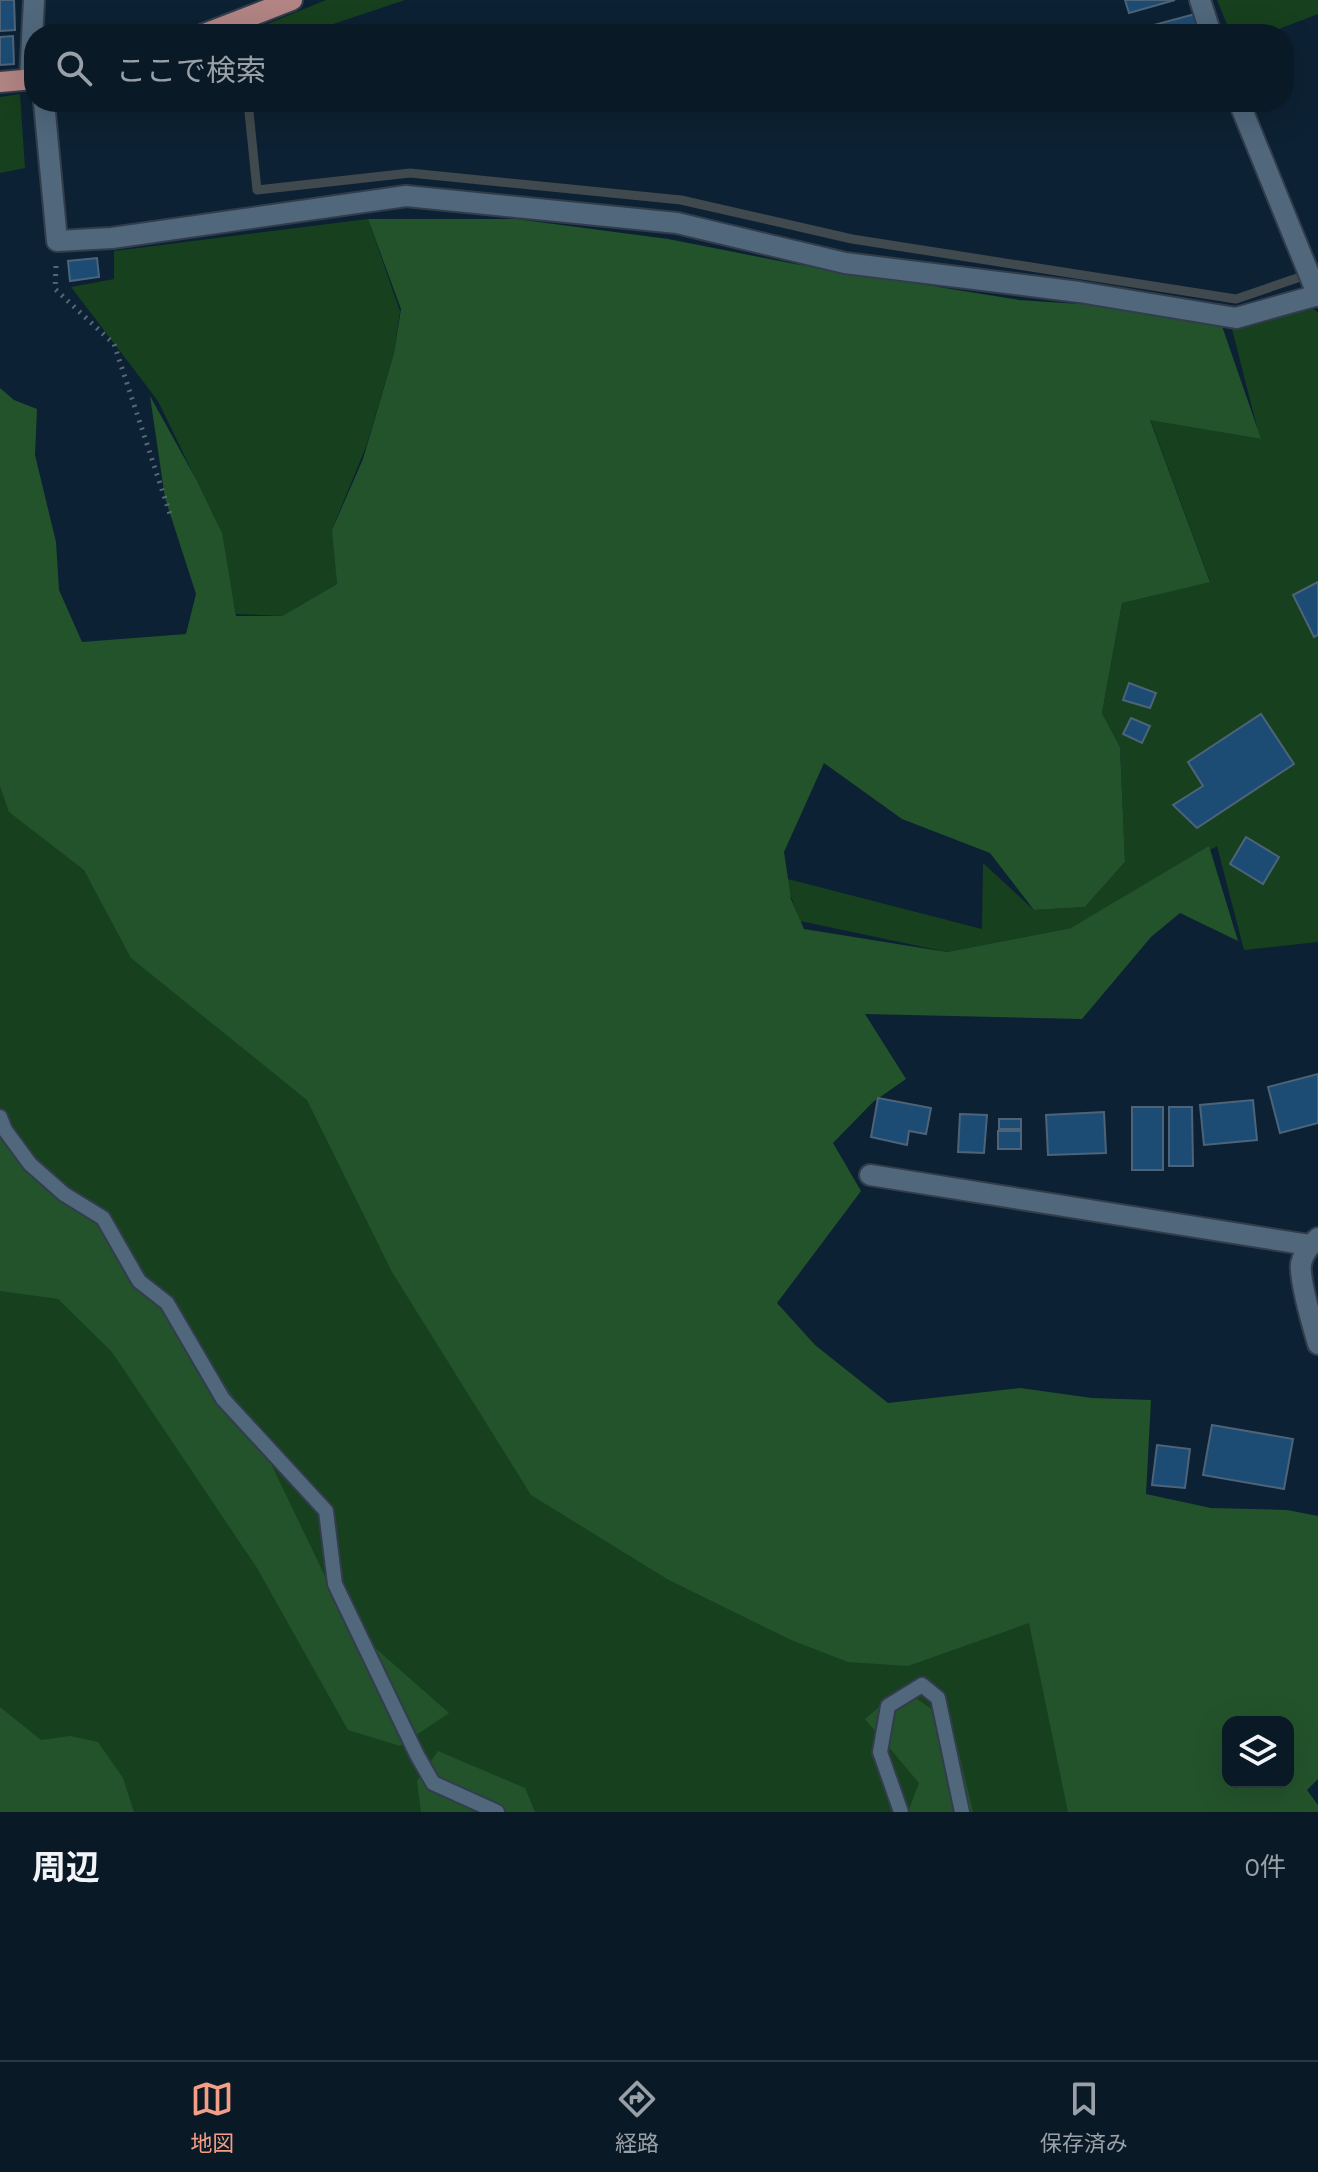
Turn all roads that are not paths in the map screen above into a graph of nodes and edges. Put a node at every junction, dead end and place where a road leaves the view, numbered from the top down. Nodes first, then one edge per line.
1 (34, 0) edge
2 (292, 0) edge
3 (1200, 0) edge
4 (33, 24) edge
5 (230, 24) edge
6 (1208, 24) edge
7 (24, 80) edge
8 (0, 82) edge
9 (45, 112) edge
10 (1243, 112) edge
11 (1317, 293) edge
12 (0, 1117) edge
13 (870, 1175) dead end
14 (1314, 1241) edge
15 (1318, 1344) edge
16 (497, 1812) edge
17 (901, 1812) edge
18 (962, 1812) edge

1 - 4 street
2 - 5 main road
3 - 6 street
7 - 8 main road
9 - 11 street
10 - 11 street
12 - 16 lane
13 - 14 street
14 - 15 street
17 - 18 lane

